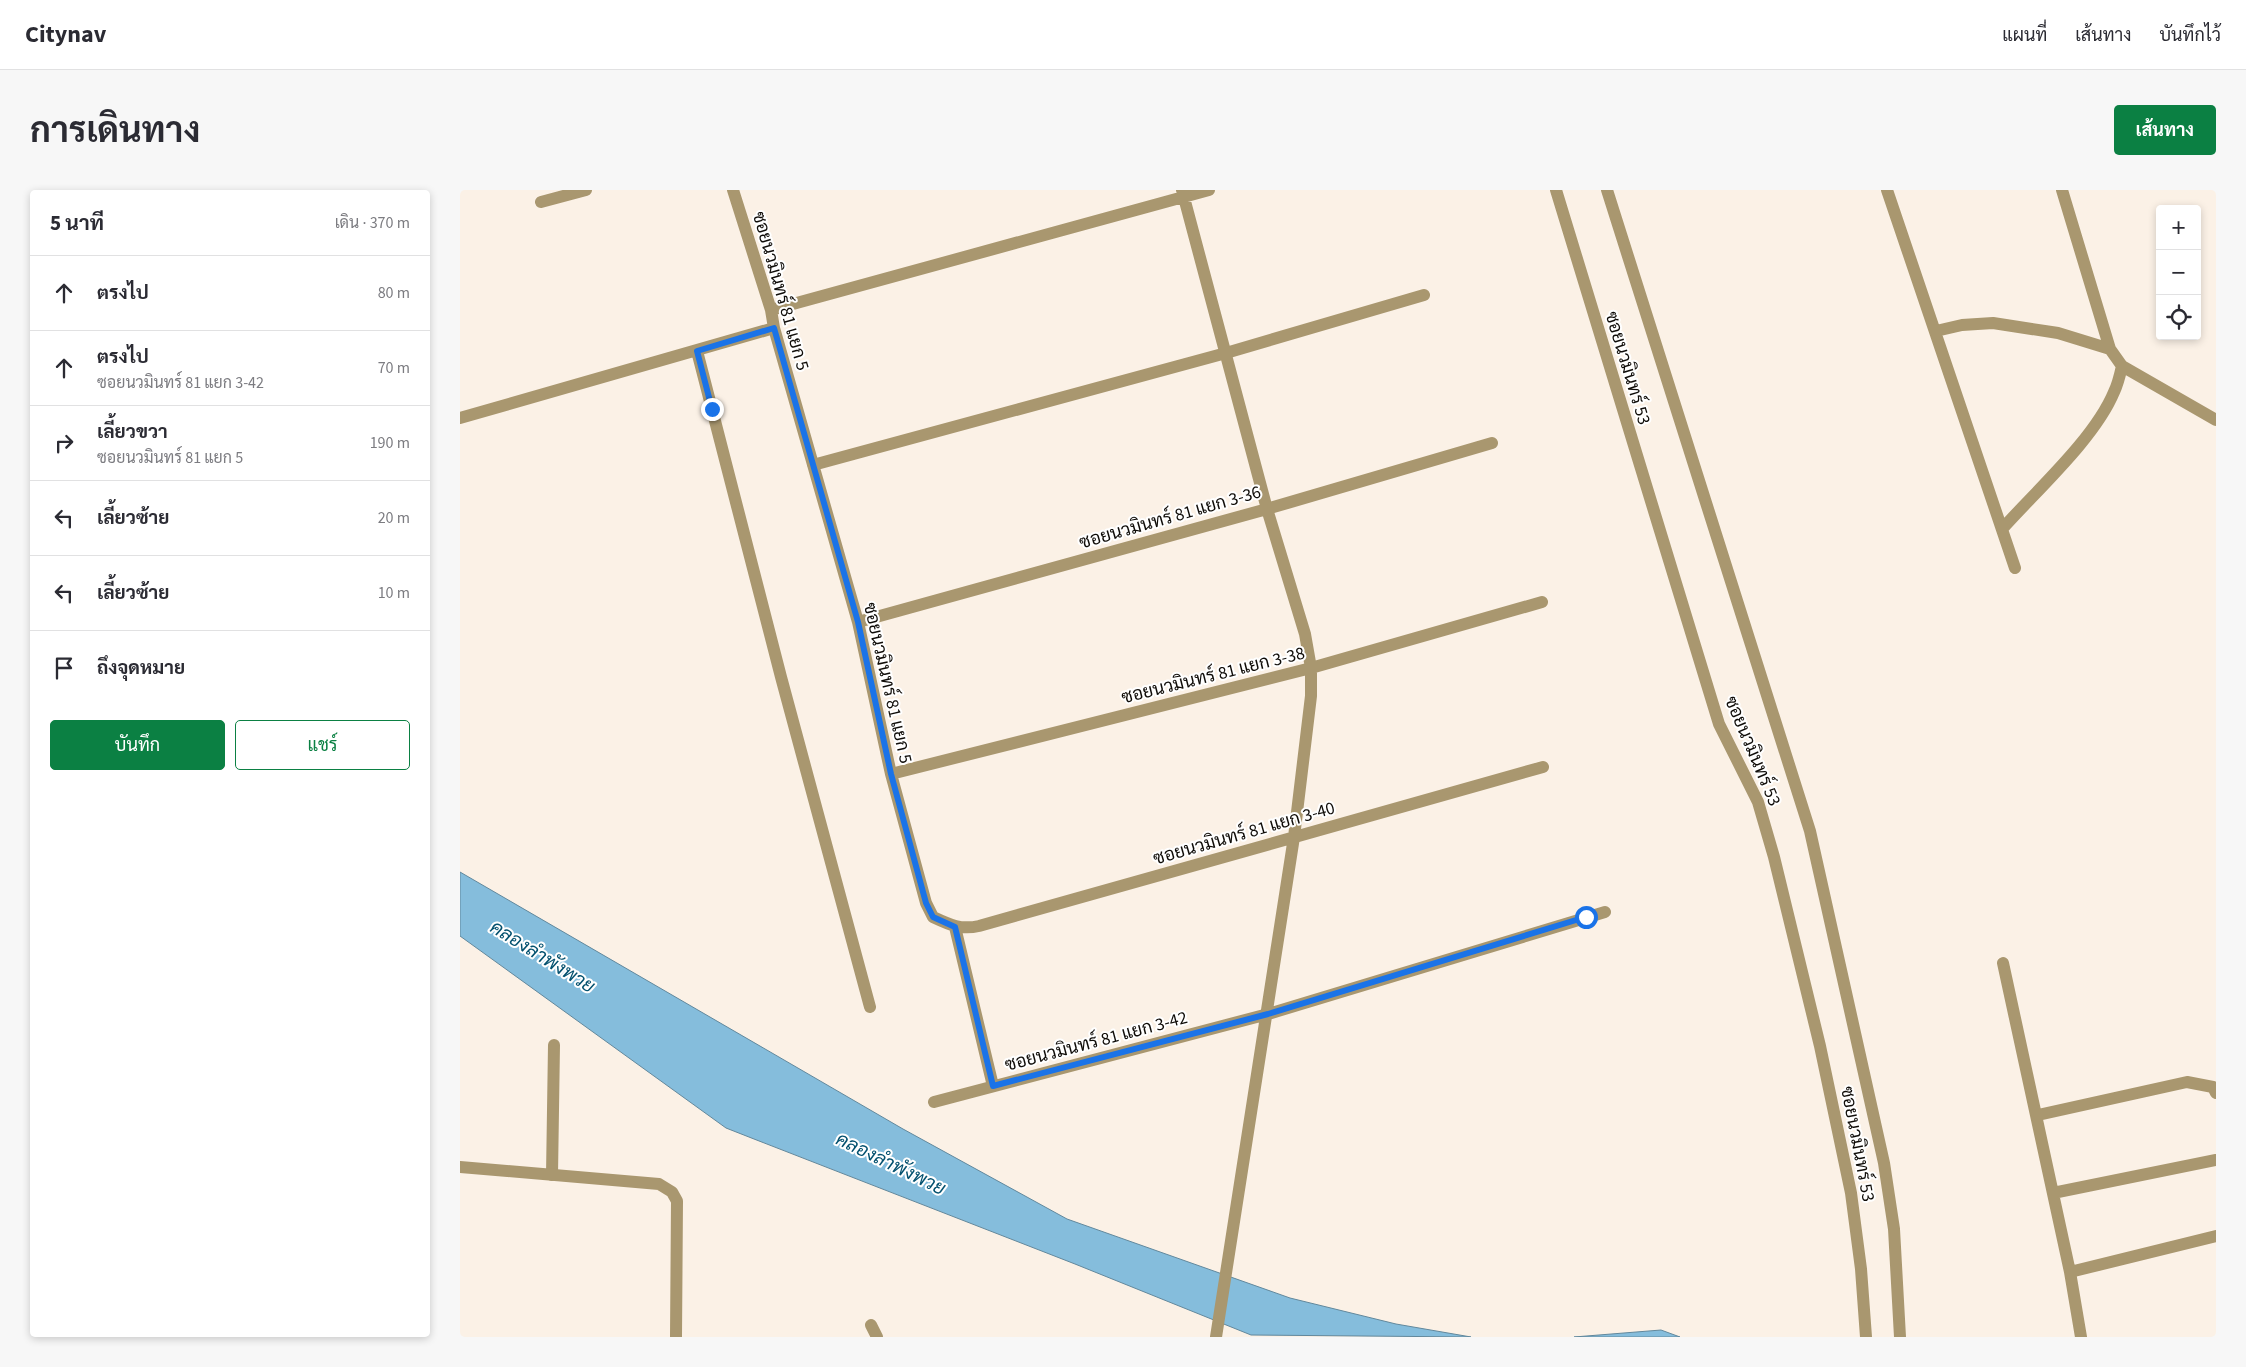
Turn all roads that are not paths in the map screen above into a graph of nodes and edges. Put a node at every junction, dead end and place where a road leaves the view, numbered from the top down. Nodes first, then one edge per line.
1 (586, 190) edge
2 (733, 190) edge
3 (1209, 190) edge
4 (1556, 190) edge
5 (1606, 190) edge
6 (1887, 190) edge
7 (2062, 190) edge
8 (1184, 194) edge
9 (541, 202) dead end
10 (1424, 295) dead end
11 (771, 310) junction
12 (774, 328) junction
13 (1936, 330) junction
14 (2110, 350) junction
15 (697, 351) junction
16 (1226, 353) junction
17 (2122, 366) junction
18 (460, 418) edge
19 (2216, 420) edge
20 (1492, 443) dead end
21 (813, 464) junction
22 (1267, 509) junction
23 (2003, 528) junction
24 (2015, 568) dead end
25 (1542, 602) dead end
26 (858, 622) junction
27 (1311, 668) junction
28 (1543, 767) dead end
29 (891, 774) junction
30 (1294, 837) junction
31 (1605, 912) dead end
32 (955, 927) junction
33 (2003, 963) dead end
34 (870, 1007) dead end
35 (1268, 1014) junction
36 (554, 1045) dead end
37 (993, 1086) junction
38 (2216, 1093) edge
39 (934, 1102) dead end
40 (2038, 1115) junction
41 (2216, 1160) edge
42 (460, 1167) edge
43 (552, 1175) junction
44 (2053, 1193) junction
45 (2216, 1236) edge
46 (2070, 1272) junction
47 (871, 1325) dead end
48 (676, 1337) edge
49 (877, 1337) edge
50 (1216, 1337) edge
51 (1866, 1337) edge
52 (1900, 1337) edge
53 (2081, 1337) edge

1 - 9 street
2 - 11 street, ซอยนวมินทร์ 81 แยก 5
3 - 8 street
4 - 51 street, ซอยนวมินทร์ 53
5 - 52 street
6 - 13 street
7 - 14 street
8 - 11 street
8 - 16 street
10 - 16 street
11 - 12 street, ซอยนวมินทร์ 81 แยก 5
12 - 15 street
12 - 21 street, ซอยนวมินทร์ 81 แยก 5
13 - 14 street
13 - 23 street
14 - 17 street
15 - 18 street
15 - 34 street
16 - 21 street
16 - 22 street
17 - 19 street
17 - 23 street
20 - 22 street, ซอยนวมินทร์ 81 แยก 3-36
21 - 26 street, ซอยนวมินทร์ 81 แยก 5
22 - 26 street, ซอยนวมินทร์ 81 แยก 3-36
22 - 27 street
23 - 24 street
25 - 27 street, ซอยนวมินทร์ 81 แยก 3-38
26 - 29 street, ซอยนวมินทร์ 81 แยก 5
27 - 29 street, ซอยนวมินทร์ 81 แยก 3-38
27 - 30 street
28 - 30 street, ซอยนวมินทร์ 81 แยก 3-40
29 - 32 street, ซอยนวมินทร์ 81 แยก 5
30 - 32 street, ซอยนวมินทร์ 81 แยก 3-40
30 - 35 street
31 - 35 street, ซอยนวมินทร์ 81 แยก 3-42
32 - 37 street
33 - 40 street
35 - 37 street, ซอยนวมินทร์ 81 แยก 3-42
35 - 50 street
36 - 43 street
37 - 39 street, ซอยนวมินทร์ 81 แยก 3-42
38 - 40 street
40 - 44 street
41 - 44 street
42 - 43 street
43 - 48 street
44 - 46 street
45 - 46 street
46 - 53 street
47 - 49 street

